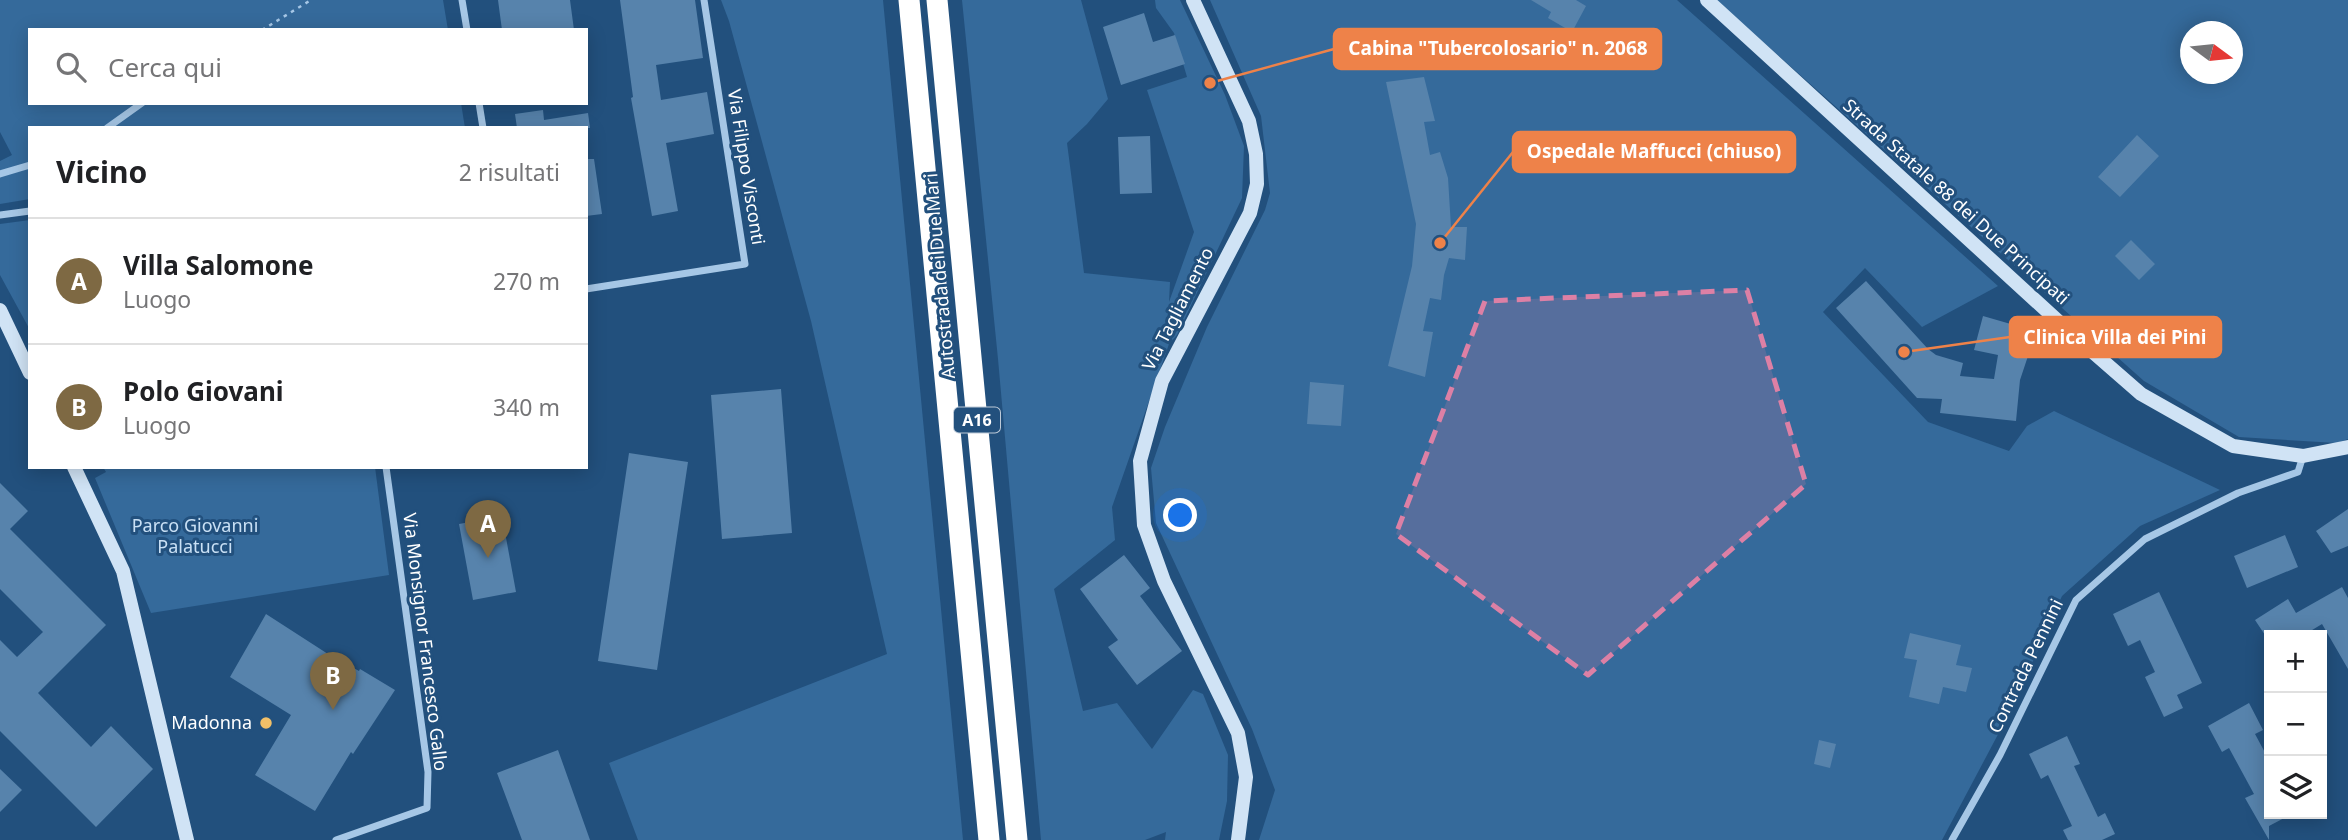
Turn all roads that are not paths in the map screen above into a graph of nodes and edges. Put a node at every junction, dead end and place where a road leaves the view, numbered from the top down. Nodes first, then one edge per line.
1 (462, 0) edge
2 (704, 0) edge
3 (909, 0) edge
4 (937, 0) edge
5 (1193, 0) edge
6 (1707, 0) edge
7 (467, 28) edge
8 (139, 105) edge
9 (479, 105) edge
10 (110, 126) edge
11 (483, 126) edge
12 (28, 166) edge
13 (0, 174) edge
14 (28, 211) edge
15 (0, 215) edge
16 (588, 289) edge
17 (0, 310) edge
18 (28, 369) edge
19 (2348, 447) edge
20 (2303, 456) junction
21 (75, 469) edge
22 (386, 469) edge
23 (187, 840) edge
24 (336, 840) edge
25 (989, 840) edge
26 (1017, 840) edge
27 (1238, 840) edge
28 (1952, 840) edge

1 - 7 street
2 - 16 street, Via Filippo Visconti
3 - 25 highway, Autostrada dei Due Mari / A16
4 - 26 highway, Autostrada dei Due Mari / A16
5 - 27 main road, Via Tagliamento
6 - 20 main road, Strada Statale 88 dei Due Principati
8 - 10 street
9 - 11 street
12 - 13 street
14 - 15 street
17 - 18 main road
19 - 20 main road, Strada Statale 88 dei Due Principati
20 - 28 street, Contrada Pennini
21 - 23 main road
22 - 24 street, Via Monsignor Francesco Gallo

